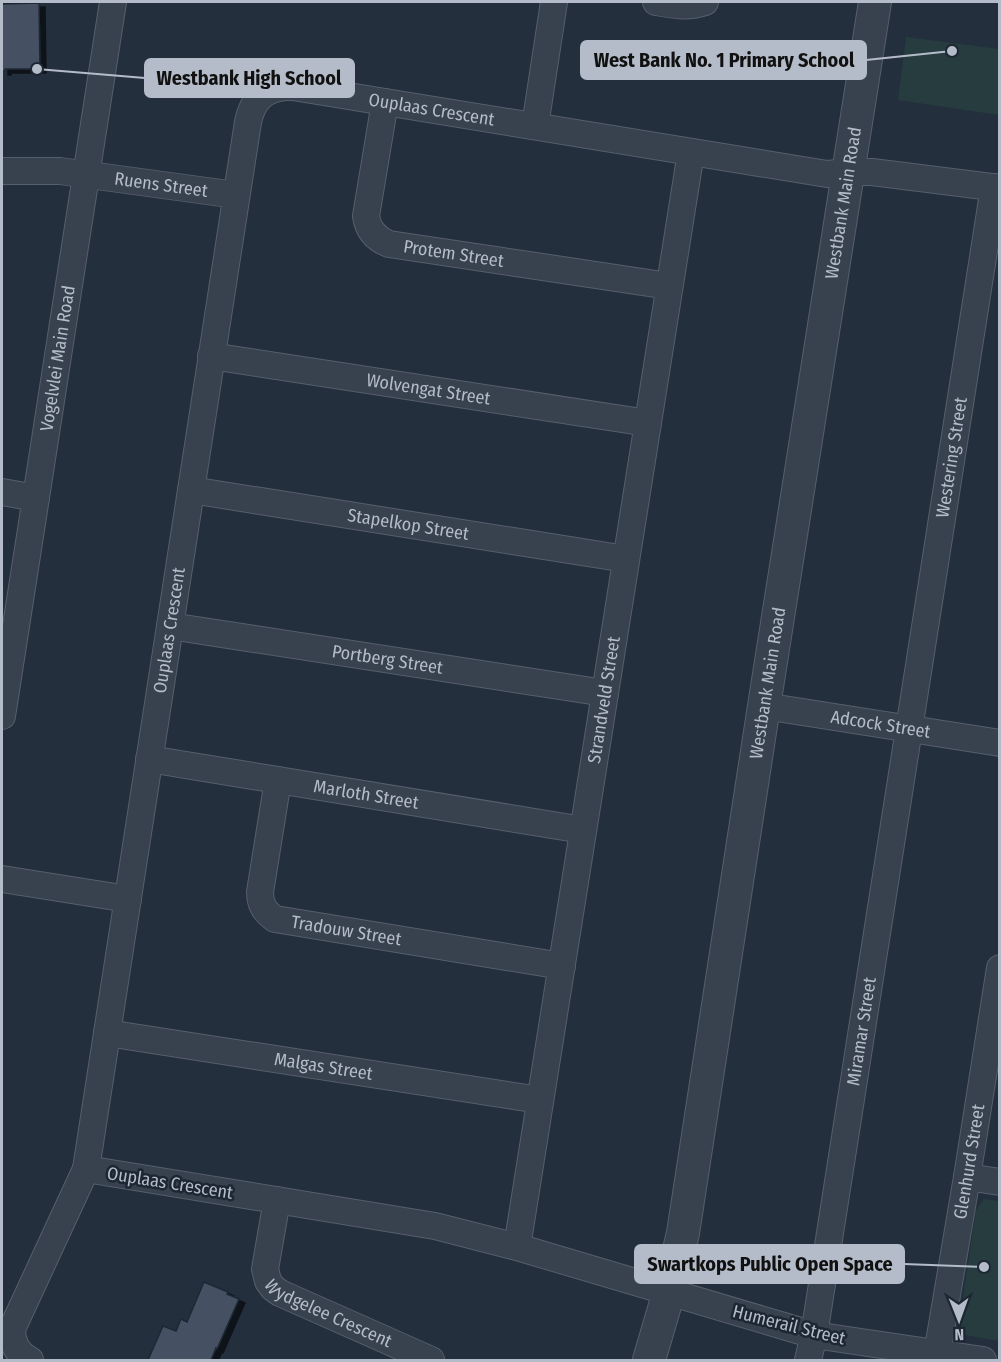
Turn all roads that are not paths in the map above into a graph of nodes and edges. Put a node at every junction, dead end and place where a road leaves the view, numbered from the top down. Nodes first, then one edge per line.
1 (113, 2) edge
2 (554, 2) edge
3 (656, 2) edge
4 (705, 2) edge
5 (875, 2) edge
6 (385, 102) junction
7 (535, 126) junction
8 (691, 152) junction
9 (2, 171) edge
10 (849, 172) junction
11 (86, 174) junction
12 (997, 188) edge
13 (236, 195) junction
14 (669, 286) junction
15 (211, 356) junction
16 (648, 423) junction
17 (191, 490) junction
18 (2, 492) edge
19 (36, 498) junction
20 (626, 559) junction
21 (170, 626) junction
22 (605, 693) junction
23 (764, 706) junction
24 (2, 716) edge
25 (909, 729) junction
26 (999, 743) edge
27 (149, 759) junction
28 (278, 780) junction
29 (583, 830) junction
30 (2, 879) edge
31 (128, 899) junction
32 (562, 966) junction
33 (999, 968) edge
34 (107, 1033) junction
35 (540, 1100) junction
36 (86, 1169) junction
37 (967, 1177) junction
38 (999, 1182) edge
39 (277, 1200) junction
40 (517, 1247) junction
41 (669, 1292) junction
42 (814, 1335) junction
43 (938, 1354) junction
44 (30, 1360) edge
45 (431, 1360) edge
46 (649, 1360) edge
47 (808, 1360) edge
48 (982, 1360) edge

1 - 11 street, Vogelvlei Main Road
2 - 7 street
3 - 4 street
5 - 10 street, Westbank Main Road
6 - 7 street, Ouplaas Crescent
6 - 13 street, Ouplaas Crescent
6 - 14 street, Protem Street
7 - 8 street, Ouplaas Crescent
8 - 10 street, Ouplaas Crescent
8 - 14 street, Strandveld Street
9 - 11 street, Ruens Street
10 - 12 street, Ouplaas Crescent
10 - 23 street, Westbank Main Road
11 - 13 street, Ruens Street
11 - 19 street, Vogelvlei Main Road
12 - 25 street, Westering Street
13 - 15 street, Ouplaas Crescent
14 - 16 street, Strandveld Street
15 - 16 street, Wolvengat Street
15 - 17 street, Ouplaas Crescent
16 - 20 street, Strandveld Street
17 - 20 street, Stapelkop Street
17 - 21 street, Ouplaas Crescent
18 - 19 street
19 - 24 street, Vogelvlei Main Road
20 - 22 street, Strandveld Street
21 - 22 street, Portberg Street
21 - 27 street, Ouplaas Crescent
22 - 29 street, Strandveld Street
23 - 25 street, Adcock Street
23 - 41 street, Westbank Main Road
25 - 26 street, Adcock Street
25 - 42 street, Miramar Street
27 - 28 street, Marloth Street
27 - 31 street, Ouplaas Crescent
28 - 29 street, Marloth Street
28 - 32 street, Tradouw Street
29 - 32 street, Strandveld Street
30 - 31 street
31 - 34 street, Ouplaas Crescent
32 - 35 street, Strandveld Street
33 - 37 street, Glenhurd Street
34 - 35 street, Malgas Street
34 - 36 street, Ouplaas Crescent
35 - 40 street, Strandveld Street
36 - 39 street, Ouplaas Crescent
36 - 44 street
37 - 38 street
37 - 43 street, Glenhurd Street
39 - 40 street, Ouplaas Crescent
39 - 45 street, Wydgelee Crescent
40 - 41 street, Ouplaas Crescent
41 - 42 street, Humerail Street
41 - 46 street, Westbank Main Road
42 - 43 street, Humerail Street
42 - 47 street, Miramar Street
43 - 48 street, Humerail Street

